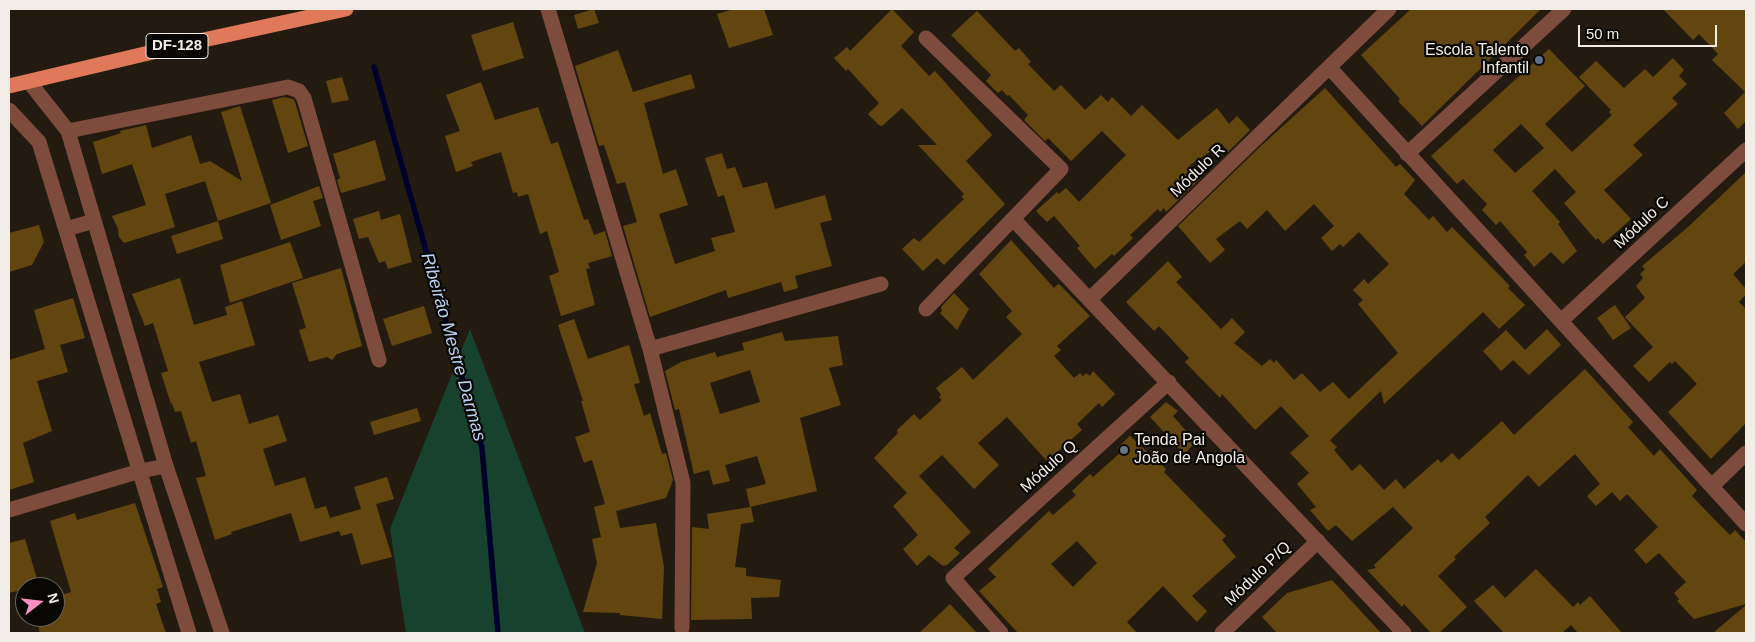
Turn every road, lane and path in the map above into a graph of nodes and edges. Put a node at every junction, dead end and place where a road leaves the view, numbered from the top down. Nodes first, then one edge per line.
1 (346, 9) edge
2 (548, 9) edge
3 (1389, 9) edge
4 (1564, 9) edge
5 (926, 38) dead end
6 (1329, 67) junction
7 (10, 82) edge
8 (30, 82) junction
9 (9, 110) edge
10 (68, 131) junction
11 (1746, 150) edge
12 (1407, 154) junction
13 (1014, 220) junction
14 (94, 221) junction
15 (66, 229) junction
16 (881, 284) dead end
17 (1090, 300) junction
18 (926, 309) dead end
19 (1561, 321) junction
20 (650, 349) junction
21 (379, 360) dead end
22 (1169, 382) junction
23 (1746, 453) edge
24 (166, 466) junction
25 (140, 471) junction
26 (1712, 486) junction
27 (9, 510) edge
28 (1746, 524) edge
29 (1318, 541) junction
30 (682, 628) dead end
31 (189, 633) edge
32 (222, 633) edge
33 (1000, 633) edge
34 (1222, 633) edge
35 (1404, 633) edge

1 - 8 main road, DF-128 / DF-128
2 - 20 street
3 - 6 street, Módulo R
4 - 12 street
5 - 13 street
6 - 12 street
6 - 17 street, Módulo R
7 - 8 main road, DF-128 / DF-128
8 - 10 street
9 - 15 street
10 - 14 street
10 - 21 street
11 - 19 street, Módulo C
12 - 19 street
13 - 17 street
13 - 18 street
14 - 15 street
14 - 24 street
15 - 25 street
16 - 20 street
17 - 22 street
19 - 26 street
20 - 30 street
22 - 29 street
22 - 33 street, Módulo Q
23 - 26 street
24 - 25 street
24 - 32 street
25 - 27 street
25 - 31 street
26 - 28 street
29 - 34 street, Módulo P/Q
29 - 35 street

